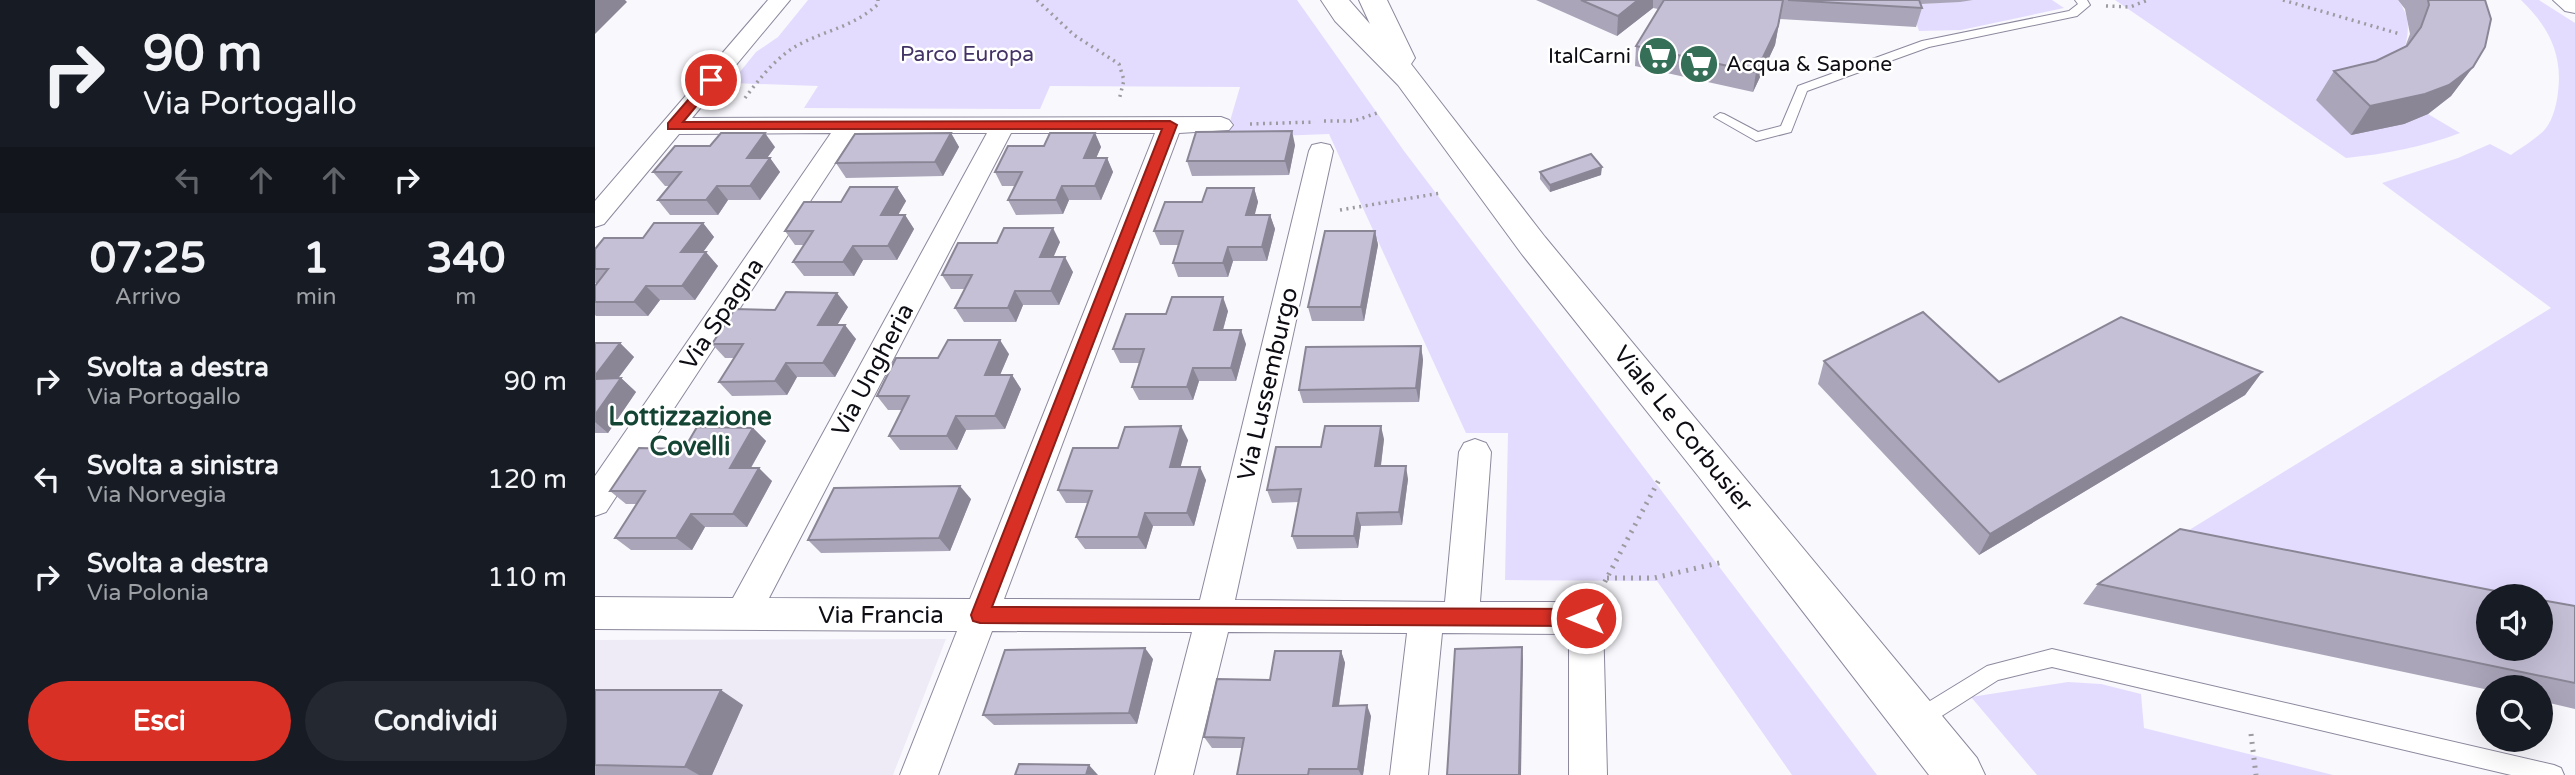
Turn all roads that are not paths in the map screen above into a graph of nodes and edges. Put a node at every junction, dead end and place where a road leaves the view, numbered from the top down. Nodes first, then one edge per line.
1 (779, 0) edge
2 (1335, 0) edge
3 (1373, 0) edge
4 (2567, 0) edge
5 (2082, 3) edge
6 (2575, 5) edge
7 (1409, 79) junction
8 (1720, 117) dead end
9 (1003, 125) junction
10 (1170, 125) junction
11 (1221, 125) road end
12 (673, 126) junction
13 (848, 126) junction
14 (1321, 151) dead end
15 (595, 218) edge
16 (1475, 452) dead end
17 (595, 502) edge
18 (595, 613) edge
19 (743, 614) junction
20 (980, 615) junction
21 (1214, 616) junction
22 (1426, 617) junction
23 (1461, 618) junction
24 (1917, 720) junction
25 (919, 775) edge
26 (1174, 775) edge
27 (1409, 775) edge
28 (1588, 775) edge
29 (1960, 775) edge
30 (2554, 775) edge

1 - 12 street
2 - 7 street, Viale Le Corbusier
3 - 7 street, Viale Le Corbusier
4 - 6 street
5 - 8 lane
7 - 24 street, Viale Le Corbusier
9 - 10 street
9 - 13 street
9 - 19 street, Via Ungheria
10 - 11 street
10 - 20 street
12 - 13 street
12 - 15 street
13 - 17 street, Via Spagna
14 - 21 street, Via Lussemburgo
16 - 23 street
18 - 19 street, Via Francia
19 - 20 street, Via Francia
20 - 21 street, Via Francia
20 - 25 street
21 - 22 street, Via Francia
21 - 26 street, Via Lussemburgo
22 - 23 street, Via Francia
22 - 27 street
23 - 28 street, Via Francia
24 - 29 street, Viale Le Corbusier
24 - 30 lane

